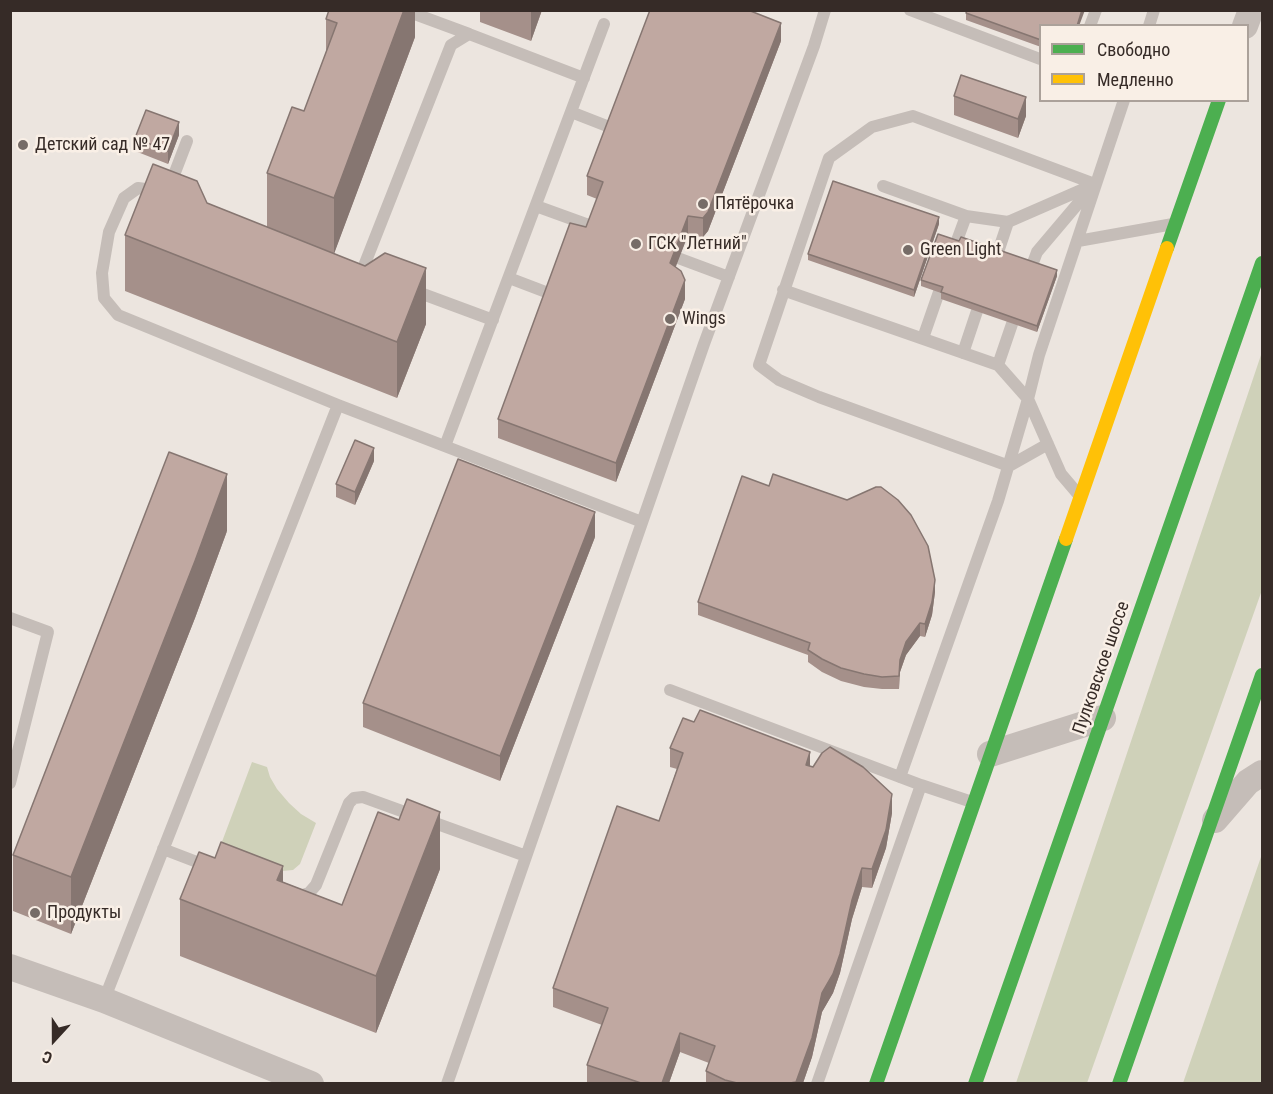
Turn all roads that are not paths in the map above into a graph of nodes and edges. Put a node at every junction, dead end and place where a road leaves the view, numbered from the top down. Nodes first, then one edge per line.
1 (404, 10) edge
2 (910, 10) edge
3 (822, 12) edge
4 (604, 24) dead end
5 (469, 34) junction
6 (1039, 58) edge
7 (584, 78) junction
8 (1123, 102) edge
9 (1218, 102) edge
10 (571, 112) junction
11 (612, 128) edge
12 (187, 141) dead end
13 (1095, 184) junction
14 (883, 186) dead end
15 (536, 206) junction
16 (966, 216) junction
17 (1008, 222) junction
18 (1175, 224) junction
19 (594, 227) edge
20 (1078, 241) junction
21 (955, 246) edge
22 (996, 255) edge
23 (678, 258) edge
24 (1263, 263) edge
25 (1031, 268) edge
26 (729, 277) junction
27 (508, 278) junction
28 (383, 279) edge
29 (404, 287) edge
30 (783, 290) junction
31 (939, 292) edge
32 (551, 294) edge
33 (977, 311) edge
34 (493, 320) junction
35 (1012, 324) edge
36 (923, 338) junction
37 (963, 352) junction
38 (998, 365) junction
39 (1028, 399) junction
40 (338, 405) junction
41 (1048, 444) junction
42 (445, 446) junction
43 (1009, 466) junction
44 (1079, 496) junction
45 (642, 522) junction
46 (10, 618) edge
47 (1263, 675) edge
48 (670, 690) dead end
49 (1103, 718) junction
50 (990, 754) junction
51 (1263, 773) edge
52 (900, 777) junction
53 (10, 783) edge
54 (921, 785) junction
55 (973, 802) junction
56 (1211, 825) junction
57 (163, 849) junction
58 (526, 856) junction
59 (226, 873) edge
60 (289, 897) edge
61 (10, 967) edge
62 (104, 1000) junction
63 (312, 1083) edge
64 (447, 1083) edge
65 (817, 1083) edge
66 (876, 1083) edge
67 (975, 1083) edge
68 (1119, 1083) edge

1 - 5 lane
2 - 6 lane
3 - 26 lane
4 - 7 lane
5 - 7 lane
5 - 28 lane
7 - 10 lane
8 - 13 lane
9 - 18 main road
10 - 11 lane
10 - 15 lane
12 - 40 lane
13 - 17 lane
13 - 20 lane
13 - 25 lane
13 - 30 lane
14 - 16 lane
15 - 19 lane
15 - 27 lane
16 - 17 lane
16 - 21 lane
17 - 22 lane
18 - 20 lane
18 - 44 main road
20 - 39 lane
23 - 26 lane
24 - 49 main road, Пулковское шоссе
26 - 45 lane
27 - 32 lane
27 - 34 lane
29 - 34 lane
30 - 36 lane
30 - 43 lane
31 - 36 lane
33 - 37 lane
34 - 42 lane
35 - 38 lane
36 - 37 lane
37 - 38 lane
38 - 39 lane
39 - 41 lane
39 - 43 lane
40 - 42 lane
40 - 57 lane
41 - 43 lane
41 - 44 lane
42 - 45 lane
43 - 52 lane
44 - 50 main road
45 - 58 lane
46 - 53 lane
47 - 56 main road
48 - 52 lane
49 - 50 street
49 - 67 main road, Пулковское шоссе
50 - 55 main road
51 - 56 street
52 - 54 lane
54 - 55 lane
54 - 65 lane
55 - 66 main road
56 - 68 main road
57 - 59 lane
57 - 62 lane
58 - 60 lane
58 - 64 lane
61 - 62 street
62 - 63 street

